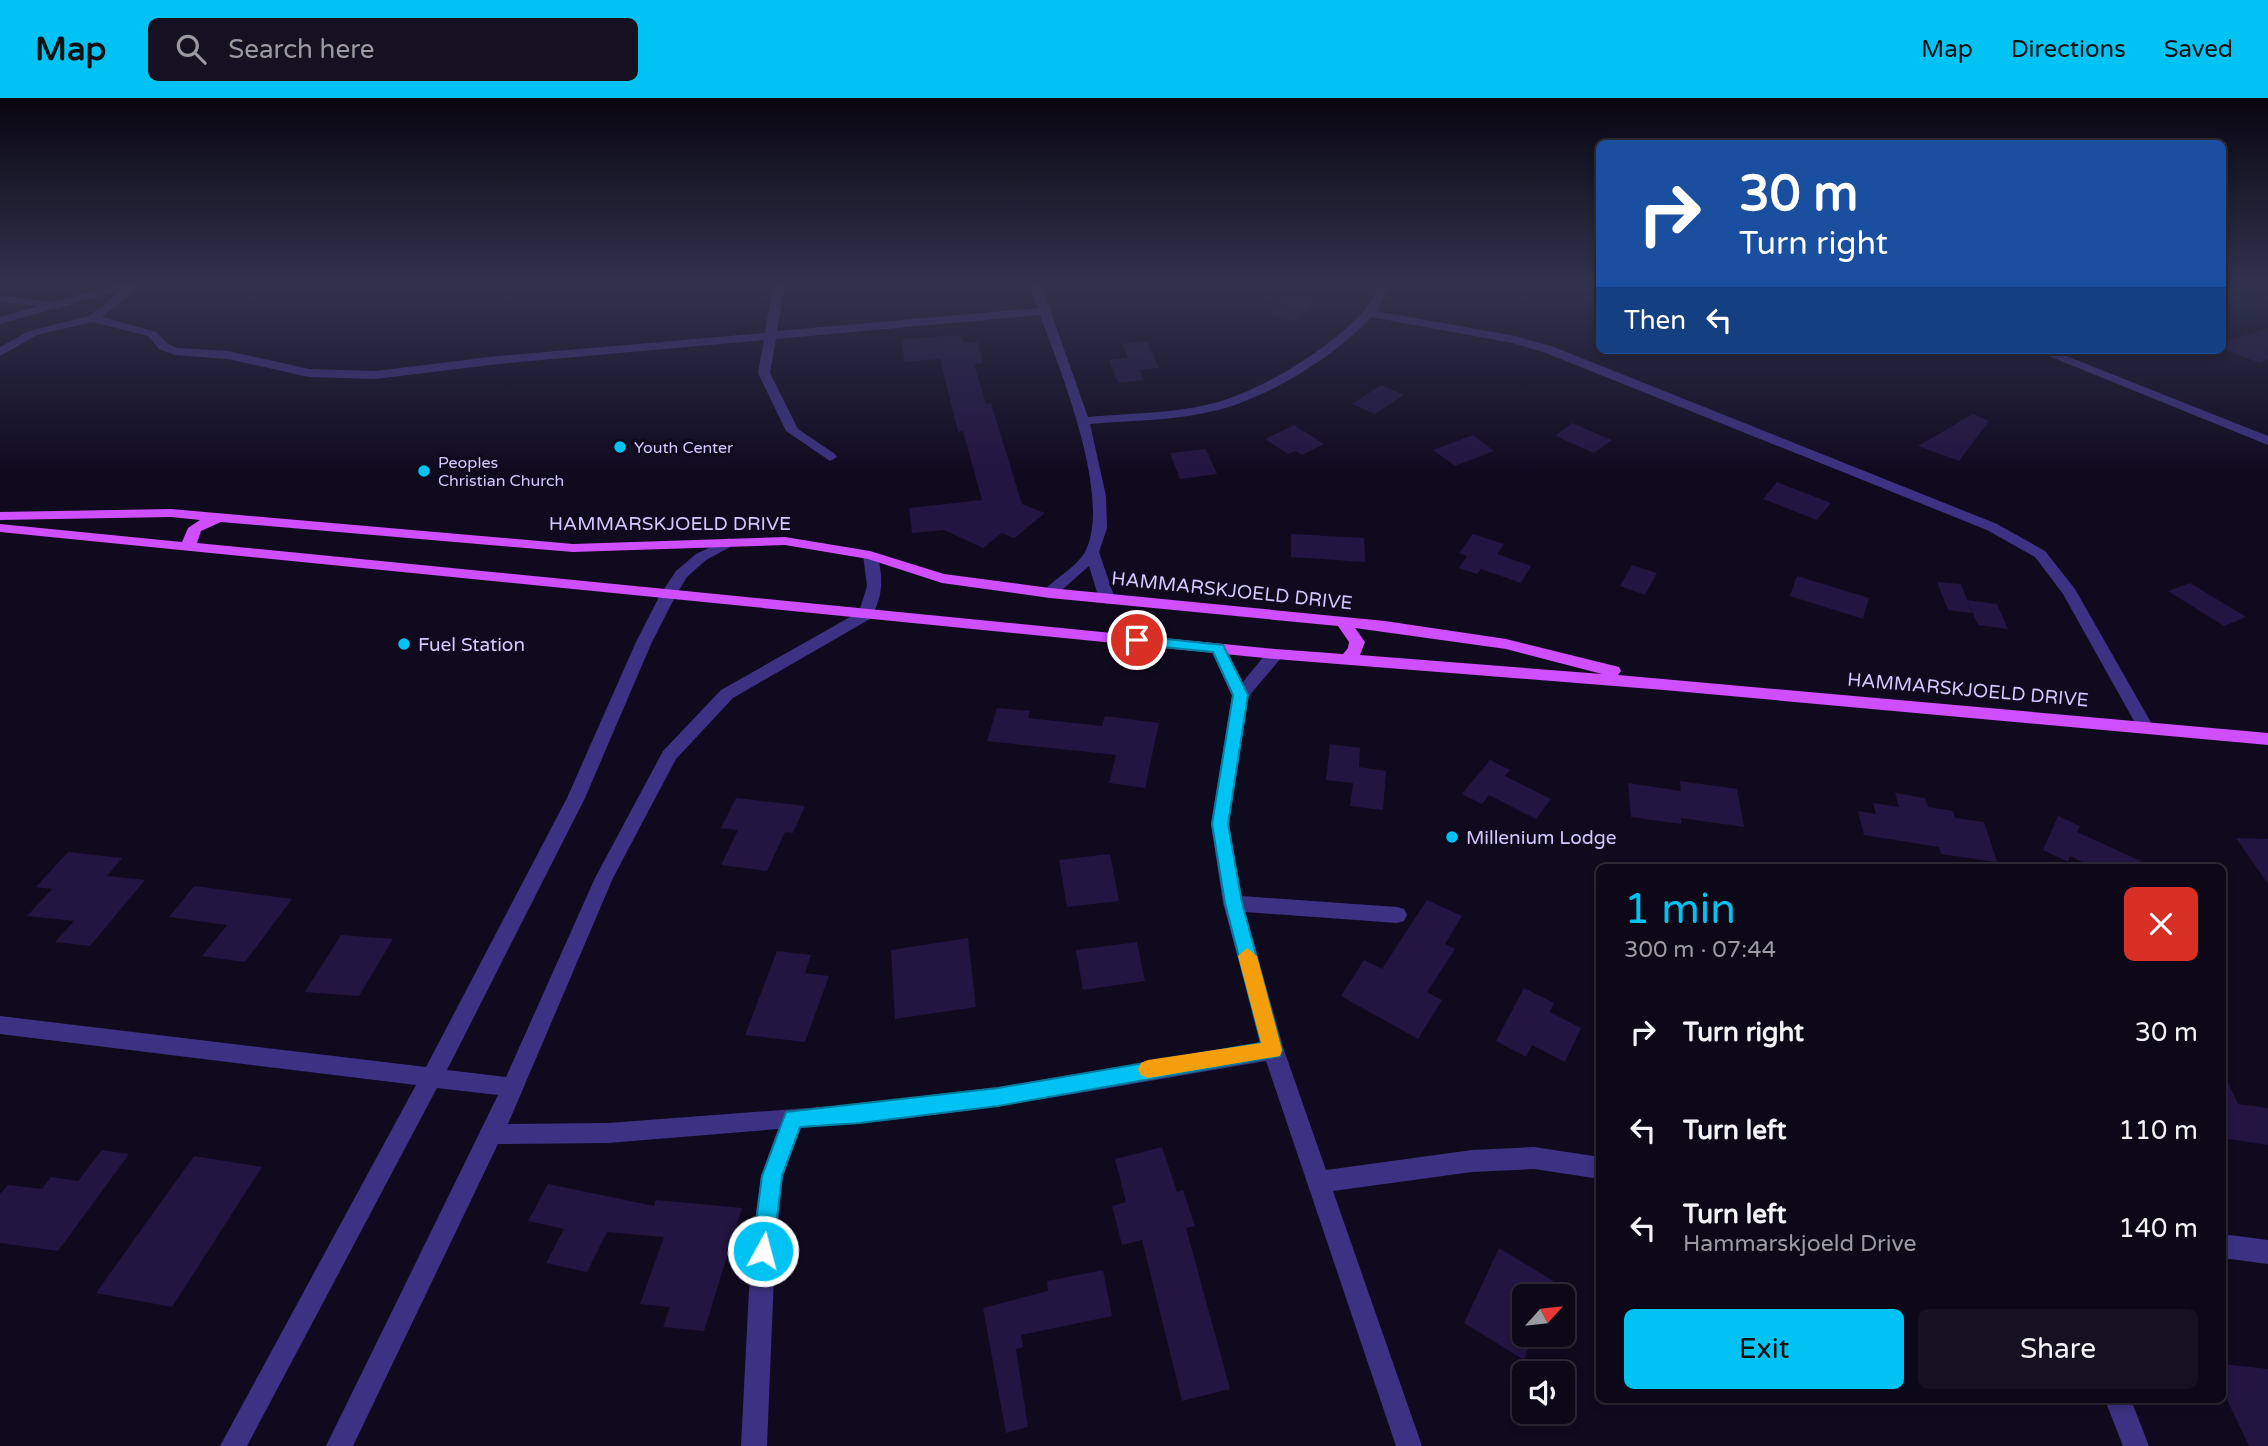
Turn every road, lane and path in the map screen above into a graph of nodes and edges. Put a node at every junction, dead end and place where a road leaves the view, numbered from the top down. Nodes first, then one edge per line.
1 (165, 347) edge
2 (642, 347) edge
3 (769, 347) edge
4 (1057, 347) edge
5 (1325, 347) edge
6 (1539, 347) edge
7 (2050, 354) edge
8 (1083, 421) junction
9 (2268, 441) edge
10 (830, 457) dead end
11 (0, 516) edge
12 (221, 517) junction
13 (0, 528) edge
14 (730, 542) junction
15 (189, 548) junction
16 (1092, 552) junction
17 (870, 555) junction
18 (1050, 593) junction
19 (668, 595) junction
20 (1107, 599) junction
21 (865, 615) junction
22 (1343, 622) junction
23 (1218, 648) junction
24 (1275, 654) junction
25 (1347, 659) junction
26 (1664, 684) junction
27 (1240, 695) junction
28 (2145, 726) junction
29 (2268, 738) edge
30 (1233, 903) junction
31 (1397, 915) dead end
32 (0, 1025) edge
33 (1273, 1050) junction
34 (429, 1080) junction
35 (510, 1087) junction
36 (793, 1118) junction
37 (492, 1134) junction
38 (1596, 1167) edge
39 (1321, 1182) junction
40 (2226, 1247) edge
41 (2268, 1252) edge
42 (2119, 1403) edge
43 (233, 1446) edge
44 (339, 1446) edge
45 (754, 1446) edge
46 (1409, 1446) edge
47 (2136, 1446) edge

1 - 2 street
3 - 10 street
4 - 8 street
5 - 8 street
6 - 28 street
7 - 9 street
8 - 16 street
11 - 12 main road, HAMMARSKJOELD DRIVE
12 - 14 main road, HAMMARSKJOELD DRIVE
12 - 15 main road
13 - 15 main road, HAMMARSKJOELD DRIVE
14 - 17 main road, HAMMARSKJOELD DRIVE
14 - 19 street
15 - 19 main road, HAMMARSKJOELD DRIVE
16 - 18 street
16 - 20 street
17 - 18 main road, HAMMARSKJOELD DRIVE
17 - 21 street
18 - 20 main road, HAMMARSKJOELD DRIVE
19 - 21 main road, HAMMARSKJOELD DRIVE
19 - 34 street
20 - 22 main road, HAMMARSKJOELD DRIVE
21 - 23 main road, HAMMARSKJOELD DRIVE
21 - 35 street
22 - 25 main road
22 - 26 main road, HAMMARSKJOELD DRIVE
23 - 24 main road, HAMMARSKJOELD DRIVE
23 - 27 street
24 - 25 main road, HAMMARSKJOELD DRIVE
24 - 27 street
25 - 26 main road, HAMMARSKJOELD DRIVE
26 - 28 main road, HAMMARSKJOELD DRIVE
27 - 30 street
28 - 29 main road, HAMMARSKJOELD DRIVE
30 - 31 street
30 - 33 street
32 - 34 street
33 - 36 street
33 - 39 street
34 - 35 street
34 - 43 street
35 - 37 street
36 - 37 street
36 - 45 street
37 - 44 street
38 - 39 street
39 - 46 street
40 - 41 street
42 - 47 street

